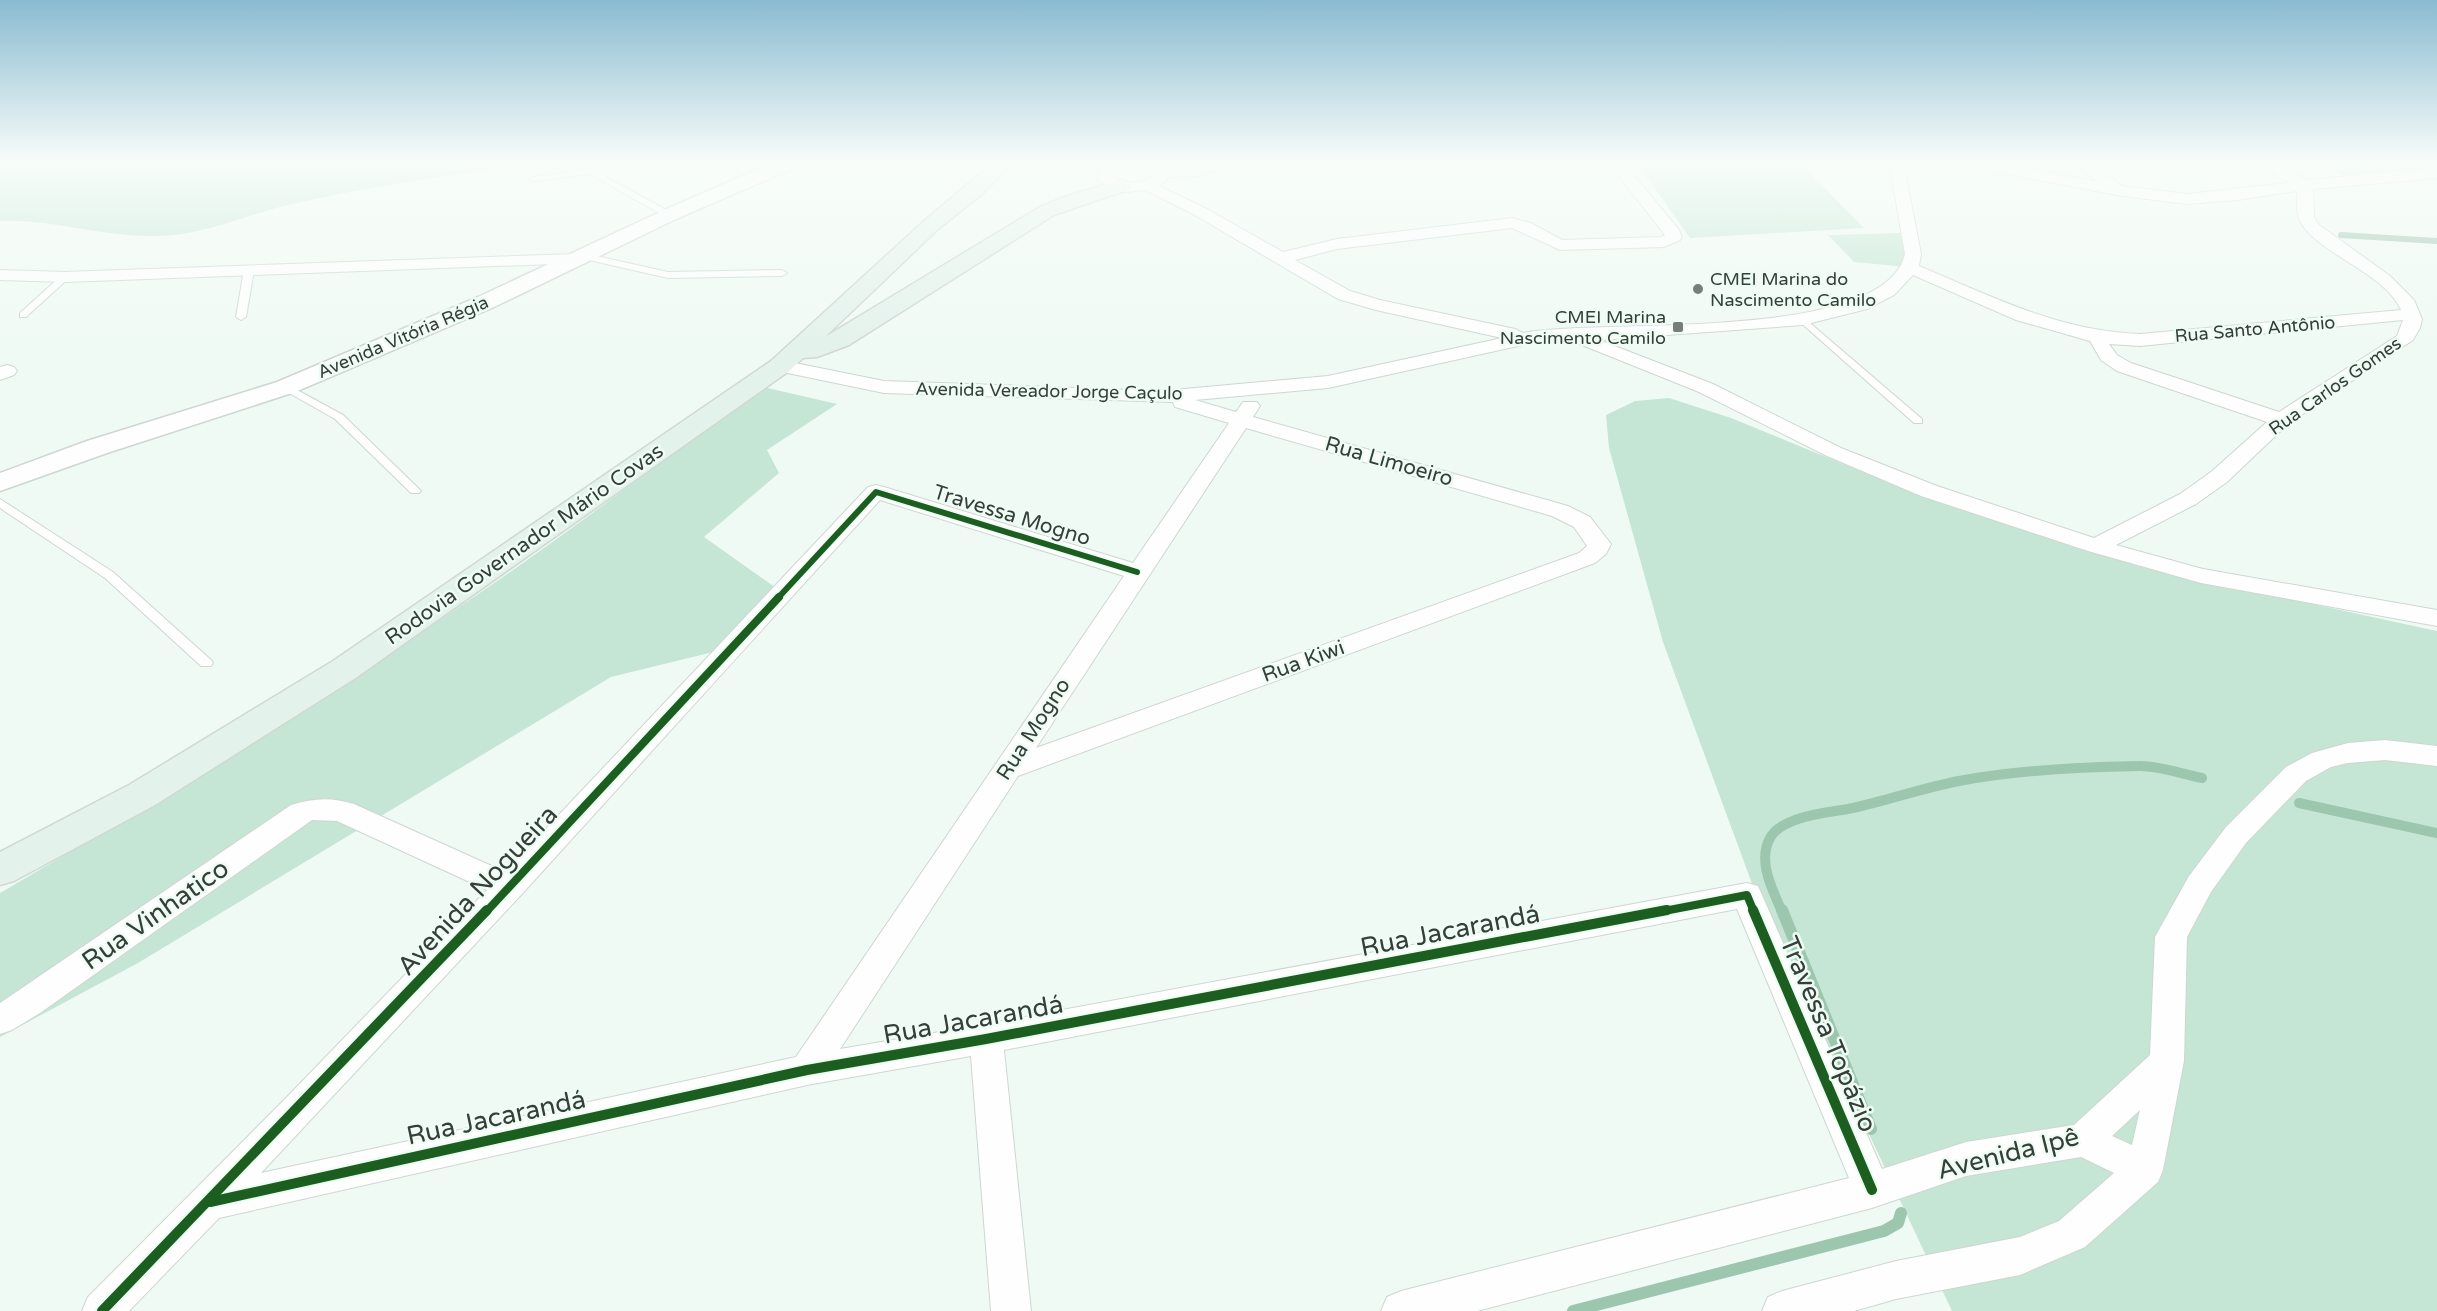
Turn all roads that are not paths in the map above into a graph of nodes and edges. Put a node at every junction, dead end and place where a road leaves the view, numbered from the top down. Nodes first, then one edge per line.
1 (654, 222) edge
2 (935, 222) edge
3 (1029, 222) edge
4 (1219, 222) edge
5 (1663, 222) edge
6 (1907, 222) edge
7 (2309, 222) edge
8 (579, 258) junction
9 (1281, 258) junction
10 (1910, 268) junction
11 (249, 270) junction
12 (782, 273) dead end
13 (0, 274) edge
14 (65, 277) junction
15 (2412, 314) junction
16 (22, 315) dead end
17 (241, 317) dead end
18 (1803, 320) junction
19 (1569, 335) junction
20 (1527, 338) junction
21 (2098, 338) junction
22 (785, 362) junction
23 (286, 387) junction
24 (1258, 390) junction
25 (1162, 397) junction
26 (1243, 418) junction
27 (1918, 420) dead end
28 (2281, 420) junction
29 (0, 483) edge
30 (415, 491) dead end
31 (876, 492) joint
32 (0, 503) edge
33 (2096, 546) junction
34 (1598, 549) joint
35 (1137, 572) junction
36 (2437, 618) edge
37 (206, 663) dead end
38 (2437, 756) edge
39 (1006, 770) junction
40 (0, 870) edge
41 (510, 887) junction
42 (1746, 895) joint
43 (0, 1020) edge
44 (986, 1039) junction
45 (2167, 1061) junction
46 (807, 1070) junction
47 (2083, 1140) junction
48 (2145, 1170) junction
49 (1872, 1190) junction
50 (210, 1202) junction
51 (102, 1311) edge
52 (1011, 1311) edge
53 (1401, 1311) edge
54 (1782, 1311) edge

1 - 8 street, Avenida Vitória Régia
2 - 22 main road, Rodovia Governador Mário Covas
3 - 22 main road
4 - 9 street
5 - 9 street
6 - 10 street
7 - 15 street, Rua Carlos Gomes
8 - 11 street
8 - 12 lane
8 - 23 street, Avenida Vitória Régia
9 - 20 street
10 - 18 street, Avenida Vereador Jorge Caçulo
10 - 21 street, Rua Santo Antônio
11 - 14 street
11 - 17 lane
13 - 14 street
14 - 16 lane
15 - 21 street, Rua Santo Antônio
15 - 28 street, Rua Carlos Gomes
18 - 19 street, Avenida Vereador Jorge Caçulo
18 - 27 lane
19 - 20 street, Avenida Vereador Jorge Caçulo
19 - 33 street
20 - 24 street, Avenida Vereador Jorge Caçulo
21 - 28 street
22 - 25 street, Avenida Vereador Jorge Caçulo
22 - 40 main road, Rodovia Governador Mário Covas
23 - 29 street, Avenida Vitória Régia
23 - 30 lane
24 - 25 street, Avenida Vereador Jorge Caçulo
24 - 26 street, Rua Mogno
25 - 26 street, Rua Limoeiro
26 - 34 street, Rua Limoeiro
26 - 35 street, Rua Mogno
28 - 33 street, Rua Carlos Gomes
31 - 35 street, Travessa Mogno
31 - 41 street, Avenida Nogueira
32 - 37 lane
33 - 36 street
34 - 39 street, Rua Kiwi
35 - 39 street, Rua Mogno
38 - 45 street
39 - 46 street, Rua Mogno
41 - 43 street, Rua Vinhatico
41 - 50 street, Avenida Nogueira
42 - 44 street, Rua Jacarandá
42 - 49 street, Travessa Topázio
44 - 46 street, Rua Jacarandá
44 - 52 street
45 - 47 street, Avenida Ipê
45 - 48 street
46 - 50 street, Rua Jacarandá
47 - 48 street
47 - 49 street, Avenida Ipê
48 - 54 street
49 - 53 street, Avenida Ipê
50 - 51 street, Avenida Nogueira

